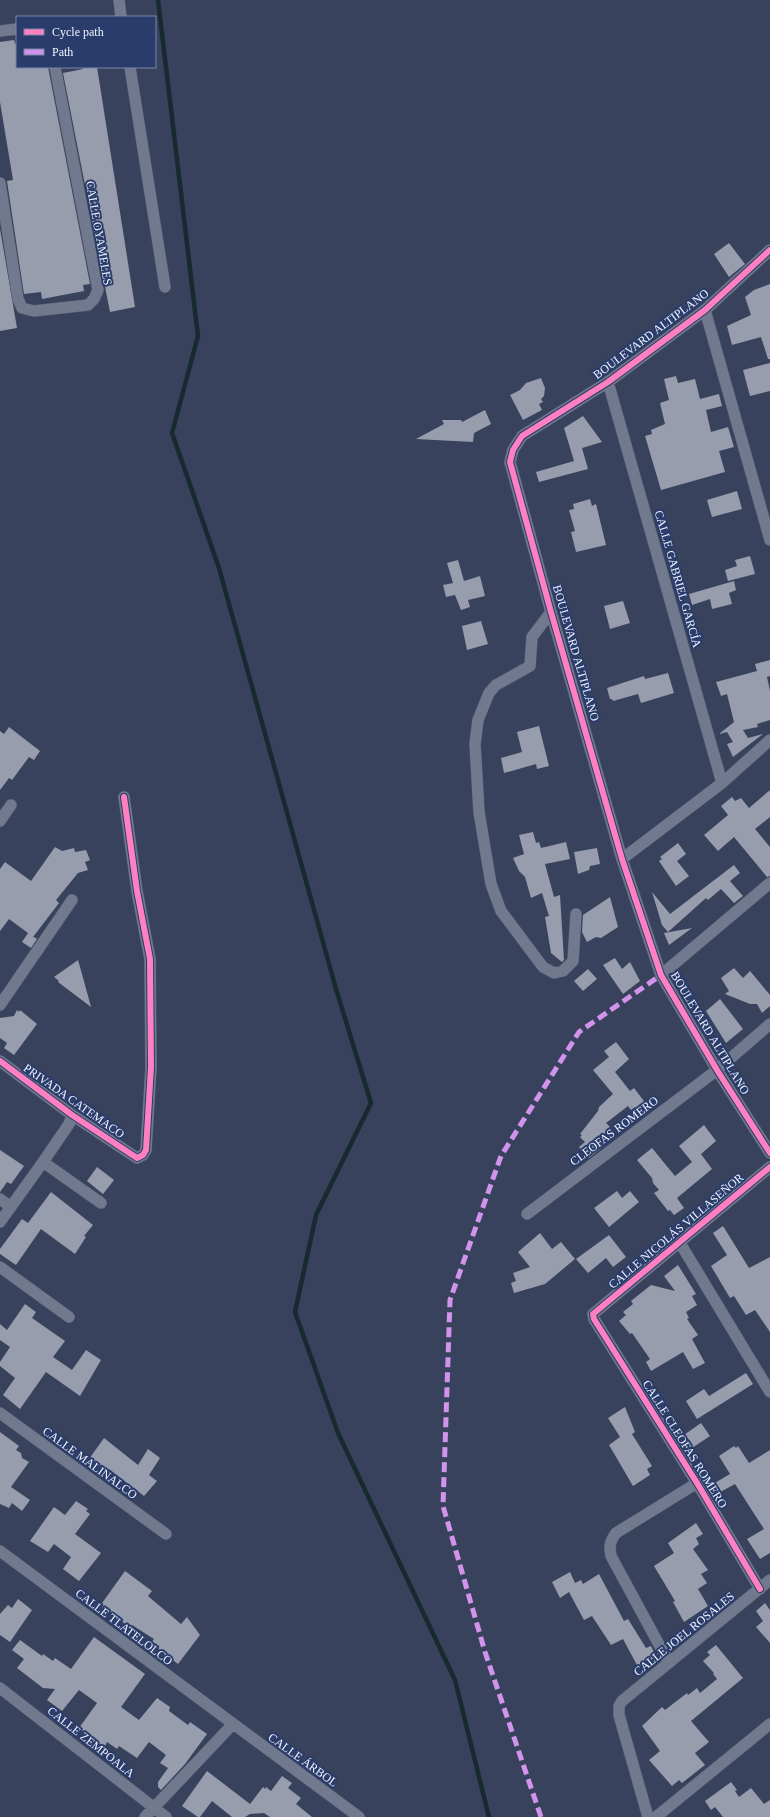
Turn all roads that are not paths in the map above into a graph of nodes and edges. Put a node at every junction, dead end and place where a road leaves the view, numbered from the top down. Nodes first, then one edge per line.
1 (119, 0) edge
2 (121, 16) edge
3 (16, 29) edge
4 (0, 32) edge
5 (55, 68) edge
6 (130, 68) edge
7 (0, 184) edge
8 (770, 250) edge
9 (165, 287) dead end
10 (705, 310) junction
11 (608, 382) junction
12 (770, 540) edge
13 (551, 612) junction
14 (770, 740) edge
15 (722, 783) junction
16 (124, 797) dead end
17 (11, 805) dead end
18 (0, 821) edge
19 (622, 859) junction
20 (770, 883) edge
21 (72, 900) dead end
22 (576, 914) dead end
23 (661, 975) junction
24 (0, 1005) edge
25 (770, 1024) edge
26 (0, 1061) edge
27 (717, 1070) junction
28 (72, 1116) junction
29 (770, 1153) edge
30 (43, 1162) junction
31 (770, 1167) edge
32 (0, 1199) edge
33 (101, 1203) dead end
34 (11, 1207) junction
35 (527, 1214) dead end
36 (0, 1222) edge
37 (680, 1243) junction
38 (0, 1267) edge
39 (595, 1312) joint
40 (69, 1317) dead end
41 (770, 1392) edge
42 (0, 1413) edge
43 (697, 1483) junction
44 (166, 1534) dead end
45 (0, 1551) edge
46 (770, 1580) edge
47 (760, 1589) junction
48 (669, 1663) junction
49 (0, 1688) edge
50 (770, 1724) edge
51 (232, 1725) junction
52 (154, 1808) junction
53 (145, 1817) edge
54 (166, 1817) edge
55 (359, 1817) edge
56 (648, 1817) edge
57 (656, 1817) edge

1 - 2 street
3 - 4 street
5 - 7 street, CALLE OYAMELES
6 - 9 street
8 - 10 street, BOULEVARD ALTIPLANO
10 - 11 street, BOULEVARD ALTIPLANO
10 - 12 street
11 - 13 street, BOULEVARD ALTIPLANO
11 - 15 street, CALLE GABRIEL GARCÍA
13 - 19 street, BOULEVARD ALTIPLANO
13 - 22 street
14 - 15 street
15 - 19 street
16 - 28 street, PRIVADA CATEMACO
17 - 18 street
19 - 23 street, BOULEVARD ALTIPLANO
20 - 23 street
21 - 24 street
23 - 27 street, BOULEVARD ALTIPLANO
25 - 27 street, CLEOFAS ROMERO
26 - 28 street, PRIVADA CATEMACO
27 - 29 street, BOULEVARD ALTIPLANO
27 - 35 street, CLEOFAS ROMERO
28 - 30 street
30 - 33 street
30 - 34 street
31 - 37 street, CALLE NICOLÁS VILLASEÑOR
32 - 34 street
34 - 36 street
37 - 39 street, CALLE NICOLÁS VILLASEÑOR
37 - 41 street
38 - 40 street
39 - 43 street, CALLE CLEOFAS ROMERO
42 - 44 street, CALLE MALINALCO
43 - 47 street, CALLE CLEOFAS ROMERO
43 - 48 street
45 - 51 street, CALLE TLATELOLCO
46 - 47 street, CALLE JOEL ROSALES
47 - 48 street, CALLE JOEL ROSALES
48 - 56 street, CALLE JOEL ROSALES
49 - 52 street, CALLE ZEMPOALA
50 - 57 street
51 - 52 street
51 - 55 street, CALLE ÁRBOL
52 - 53 street
52 - 54 street, CALLE ZEMPOALA

